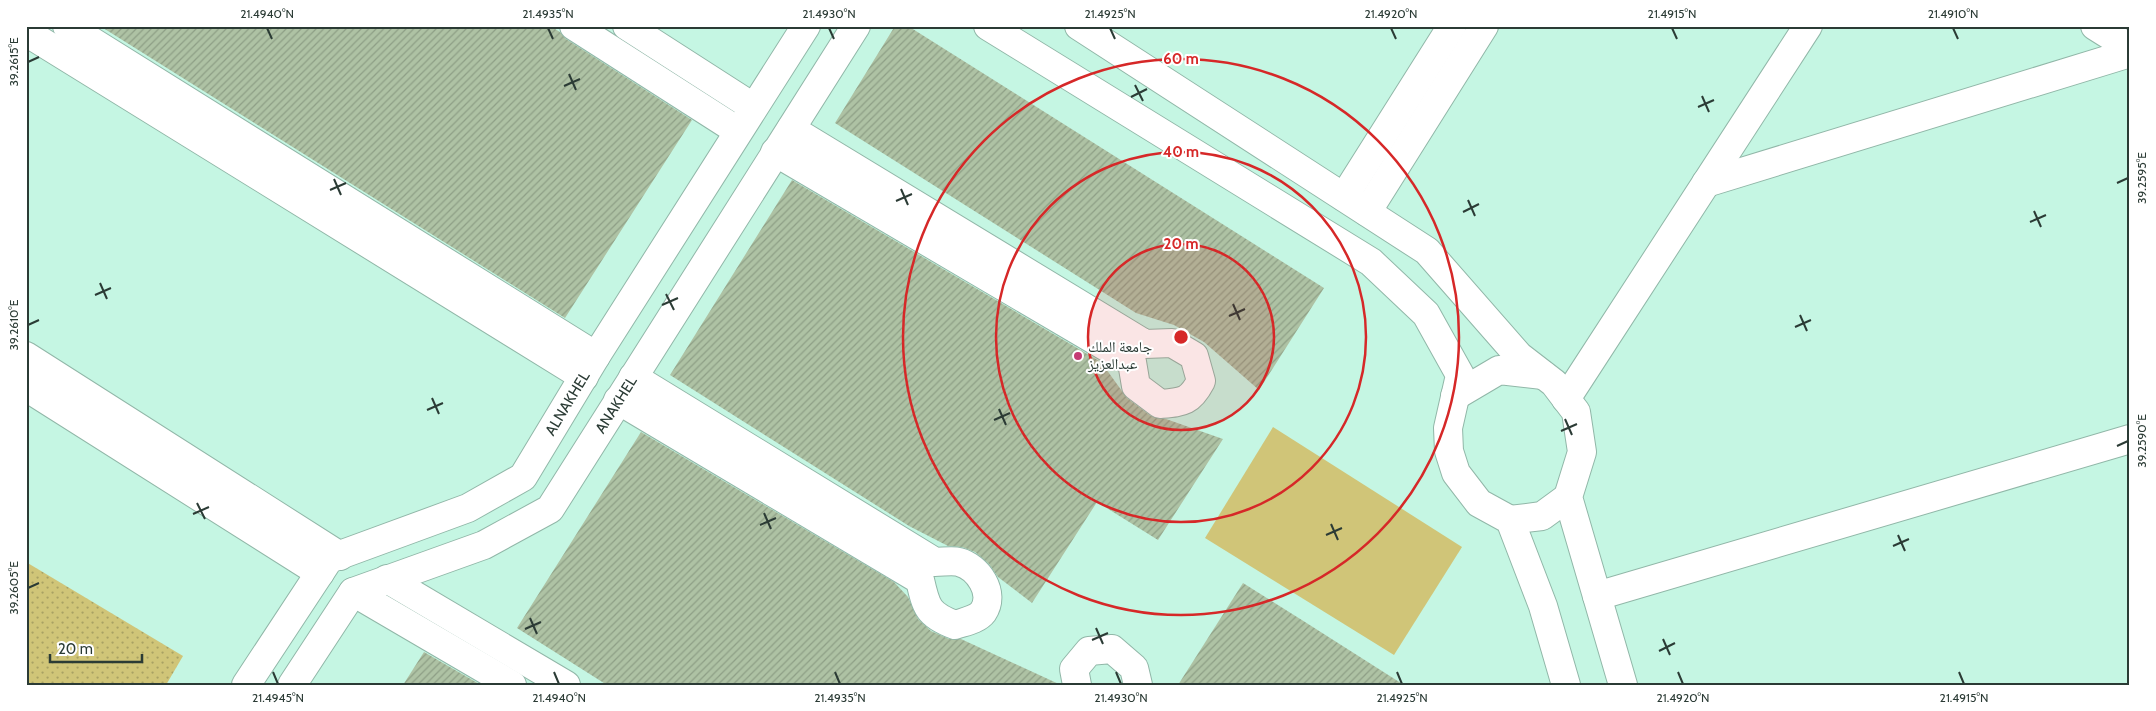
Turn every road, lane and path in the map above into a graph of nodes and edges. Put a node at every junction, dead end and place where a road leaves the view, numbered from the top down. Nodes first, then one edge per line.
1 (67, 26) edge
2 (574, 26) edge
3 (627, 26) edge
4 (806, 26) edge
5 (856, 26) edge
6 (988, 26) edge
7 (1452, 26) edge
8 (1484, 26) edge
9 (1808, 26) edge
10 (2095, 26) edge
11 (1091, 30) edge
12 (26, 32) edge
13 (2130, 48) edge
14 (2130, 53) edge
15 (754, 107) junction
16 (791, 129) junction
17 (738, 131) junction
18 (775, 152) junction
19 (1706, 184) junction
20 (1344, 197) junction
21 (1367, 212) junction
22 (26, 356) edge
23 (590, 366) junction
24 (1543, 375) junction
25 (633, 377) junction
26 (26, 387) edge
27 (1455, 396) junction
28 (1566, 399) junction
29 (618, 400) junction
30 (2130, 438) edge
31 (1568, 497) junction
32 (1510, 520) junction
33 (330, 565) junction
34 (386, 579) junction
35 (353, 592) junction
36 (1597, 596) junction
37 (246, 685) edge
38 (292, 685) edge
39 (512, 685) edge
40 (566, 685) edge
41 (1077, 685) edge
42 (1138, 685) edge
43 (1566, 685) edge
44 (1623, 685) edge

1 - 23 street
2 - 17 street
3 - 15 street
4 - 15 street, ALNAKHEL
5 - 16 street, ANAKHEL
6 - 27 street
7 - 20 street
8 - 21 street
9 - 19 street
10 - 13 street
11 - 20 street
12 - 23 street
14 - 19 street
15 - 17 street, ALNAKHEL
16 - 18 street, ANAKHEL
16 - 18 street
17 - 23 street, ALNAKHEL
18 - 25 street, ANAKHEL
19 - 28 street
20 - 21 street
21 - 24 street
22 - 33 street
23 - 33 street, ALNAKHEL
24 - 27 street
24 - 28 street
25 - 29 street, ANAKHEL
25 - 29 street
26 - 33 street
27 - 32 street
28 - 31 street
29 - 34 street, ANAKHEL
30 - 36 street
31 - 32 street
31 - 36 street
32 - 43 street
33 - 37 street
34 - 35 street, ANAKHEL
34 - 40 street
35 - 38 street
35 - 39 street
36 - 44 street
41 - 42 street

